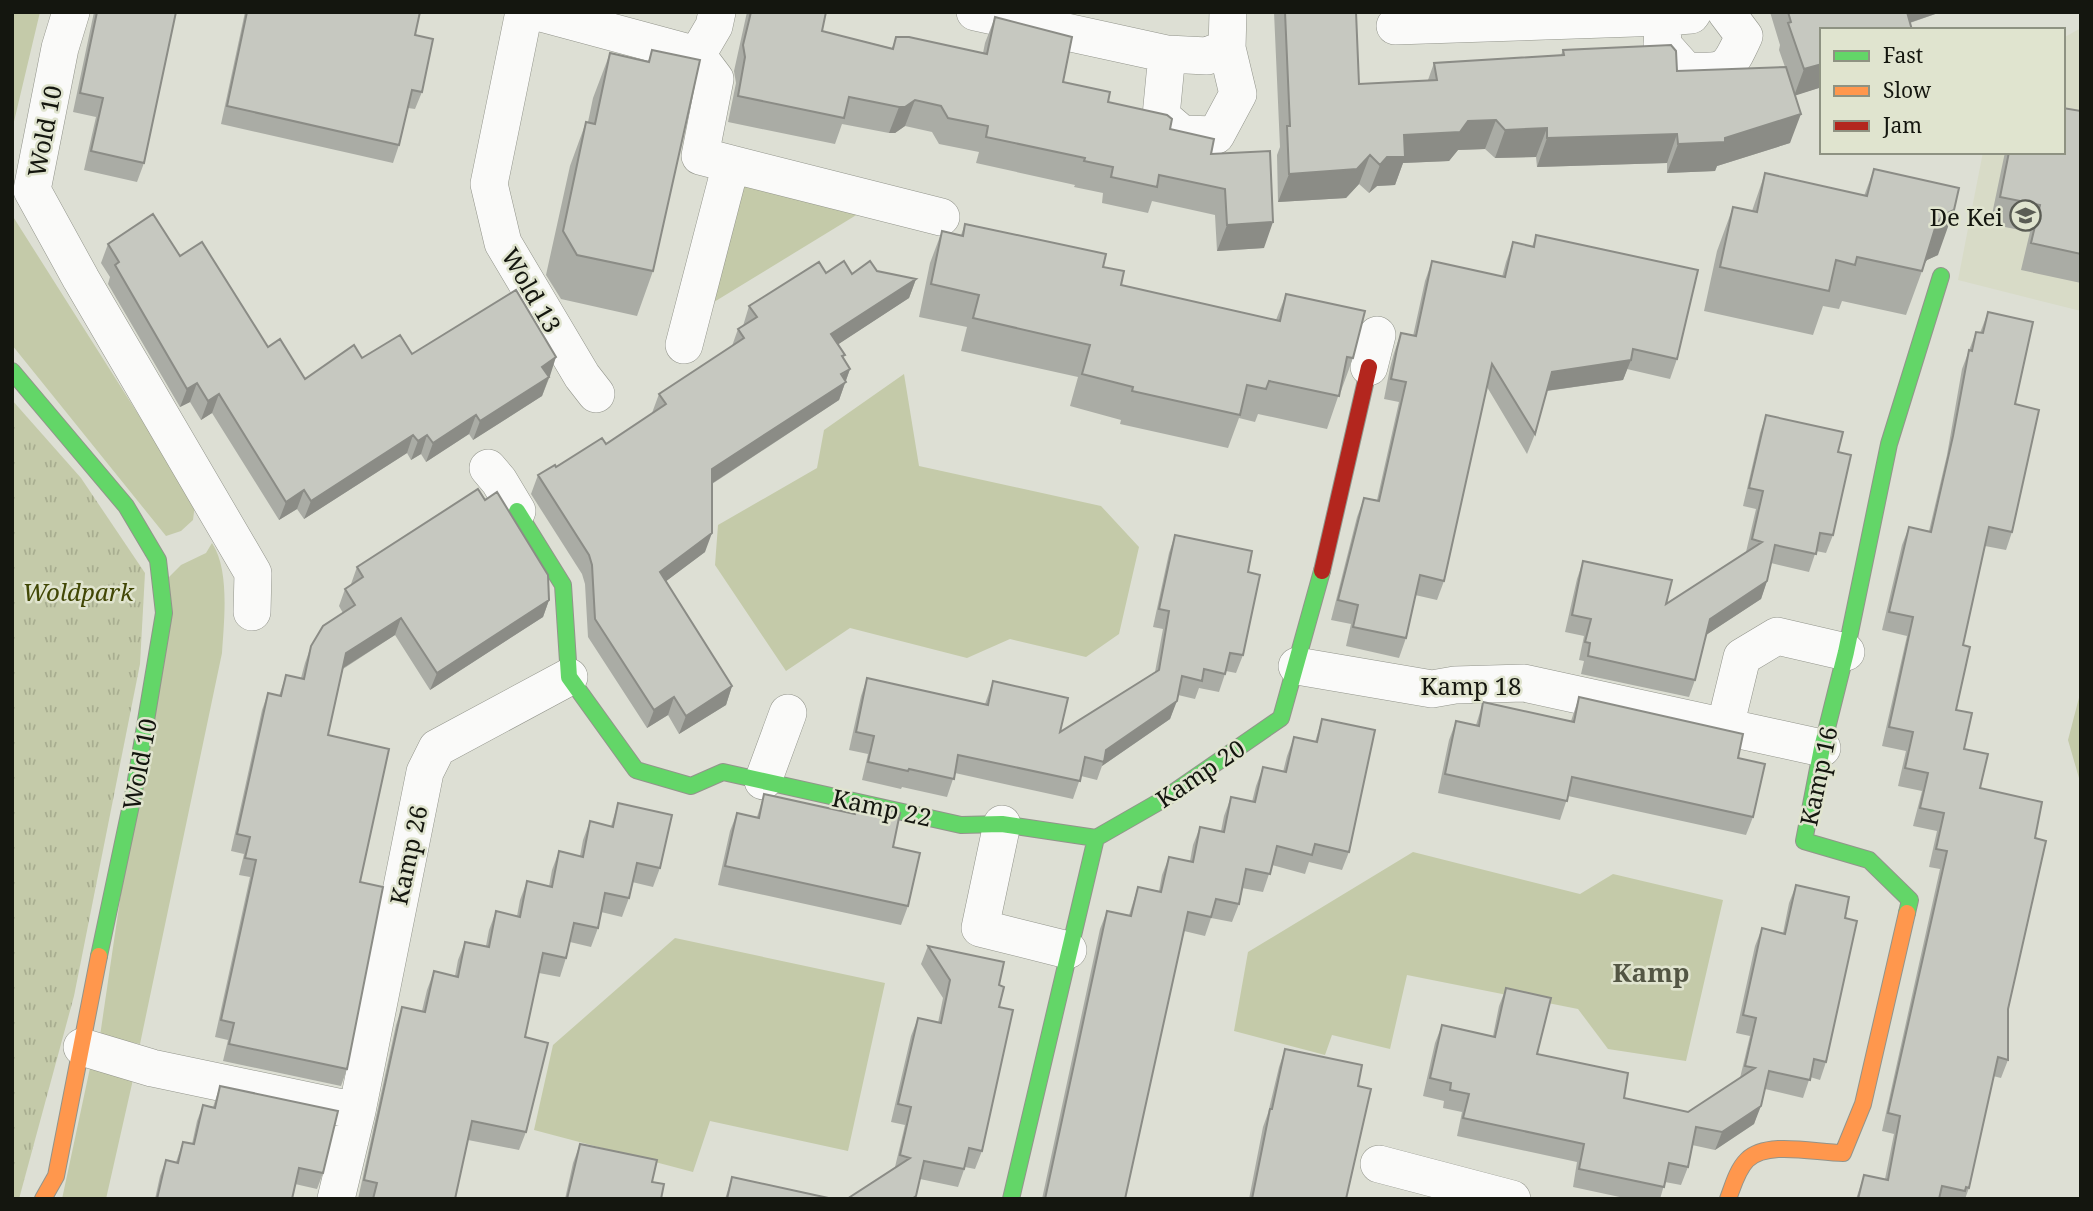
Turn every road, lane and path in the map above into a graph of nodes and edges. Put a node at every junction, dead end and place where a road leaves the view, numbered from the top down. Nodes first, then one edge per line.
1 (71, 12) edge
2 (524, 12) edge
3 (537, 12) edge
4 (717, 12) edge
5 (975, 12) edge
6 (1228, 12) edge
7 (1726, 12) edge
8 (1679, 15) edge
9 (1395, 26) dead end
10 (1227, 48) junction
11 (1167, 54) junction
12 (697, 55) junction
13 (731, 164) junction
14 (941, 217) dead end
15 (1941, 276) dead end
16 (684, 345) dead end
17 (1373, 351) dead end
18 (12, 371) edge
19 (596, 394) dead end
20 (488, 468) dead end
21 (517, 511) joint
22 (252, 612) dead end
23 (1846, 652) junction
24 (1297, 667) junction
25 (569, 677) junction
26 (788, 713) dead end
27 (1726, 727) junction
28 (1822, 748) junction
29 (763, 780) junction
30 (1002, 824) junction
31 (1096, 838) junction
32 (1068, 950) junction
33 (82, 1047) junction
34 (357, 1111) junction
35 (1379, 1164) dead end
36 (43, 1199) edge
37 (336, 1199) edge
38 (1011, 1199) edge
39 (1512, 1199) edge
40 (1728, 1199) edge

1 - 22 street, Wold 10
2 - 19 street, Wold 13
3 - 12 street
4 - 12 street
5 - 11 street
6 - 10 street
7 - 8 street
8 - 9 street
10 - 11 street
10 - 11 street
12 - 13 street
13 - 14 street
13 - 16 street
15 - 23 street, Kamp 16
17 - 24 street, Kamp 20
18 - 33 street, Wold 10
20 - 21 street
21 - 25 street
23 - 27 street
23 - 28 street, Kamp 16
24 - 27 street, Kamp 18
24 - 31 street, Kamp 20
25 - 29 street, Kamp 22
25 - 34 street, Kamp 26
26 - 29 street
27 - 28 street, Kamp 18
28 - 40 street, Kamp 16
29 - 30 street, Kamp 22
30 - 31 street, Kamp 22
30 - 32 street
31 - 32 street
32 - 38 street
33 - 34 street
33 - 36 street, Wold 10
34 - 37 street, Kamp 26
35 - 39 street

